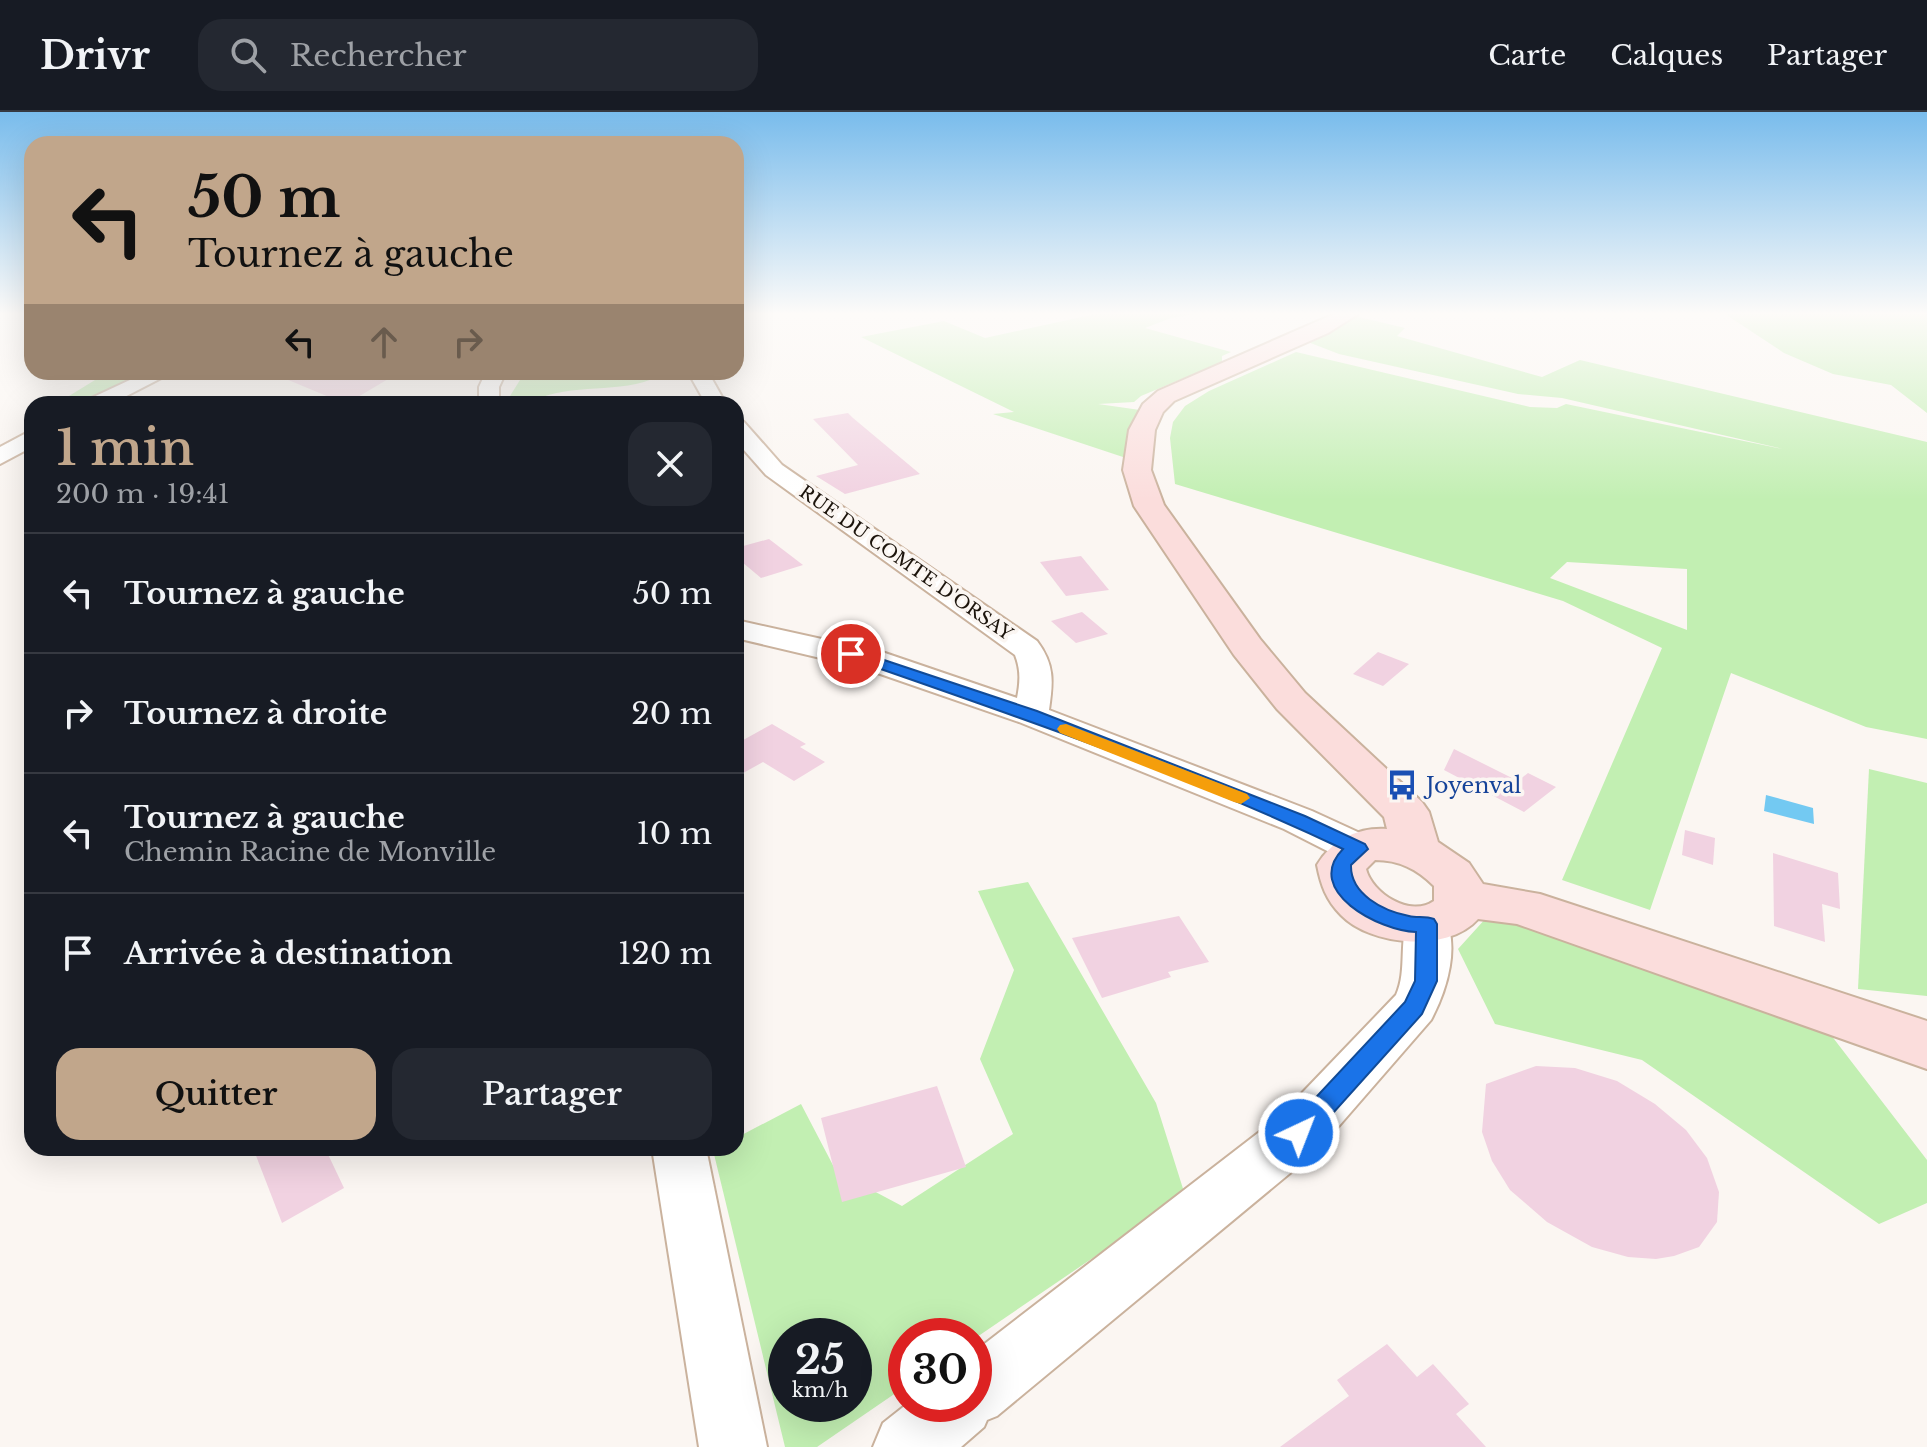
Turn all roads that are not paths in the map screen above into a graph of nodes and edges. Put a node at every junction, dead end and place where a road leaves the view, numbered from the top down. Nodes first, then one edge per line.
1 (1210, 376) edge
2 (146, 380) edge
3 (111, 396) edge
4 (24, 433) edge
5 (744, 436) edge
6 (0, 457) edge
7 (744, 631) edge
8 (1031, 715) junction
9 (1358, 849) junction
10 (1416, 850) junction
11 (1444, 912) junction
12 (1927, 1045) edge
13 (680, 1156) edge
14 (992, 1379) edge
15 (938, 1422) edge
16 (733, 1447) edge
17 (907, 1447) edge

1 - 10 street
2 - 3 street
4 - 6 street
5 - 8 street, RUE DU COMTE D'ORSAY
7 - 8 street
8 - 9 street
9 - 10 street
9 - 11 street
10 - 11 street
11 - 12 street
11 - 14 street
13 - 16 street
15 - 17 street

